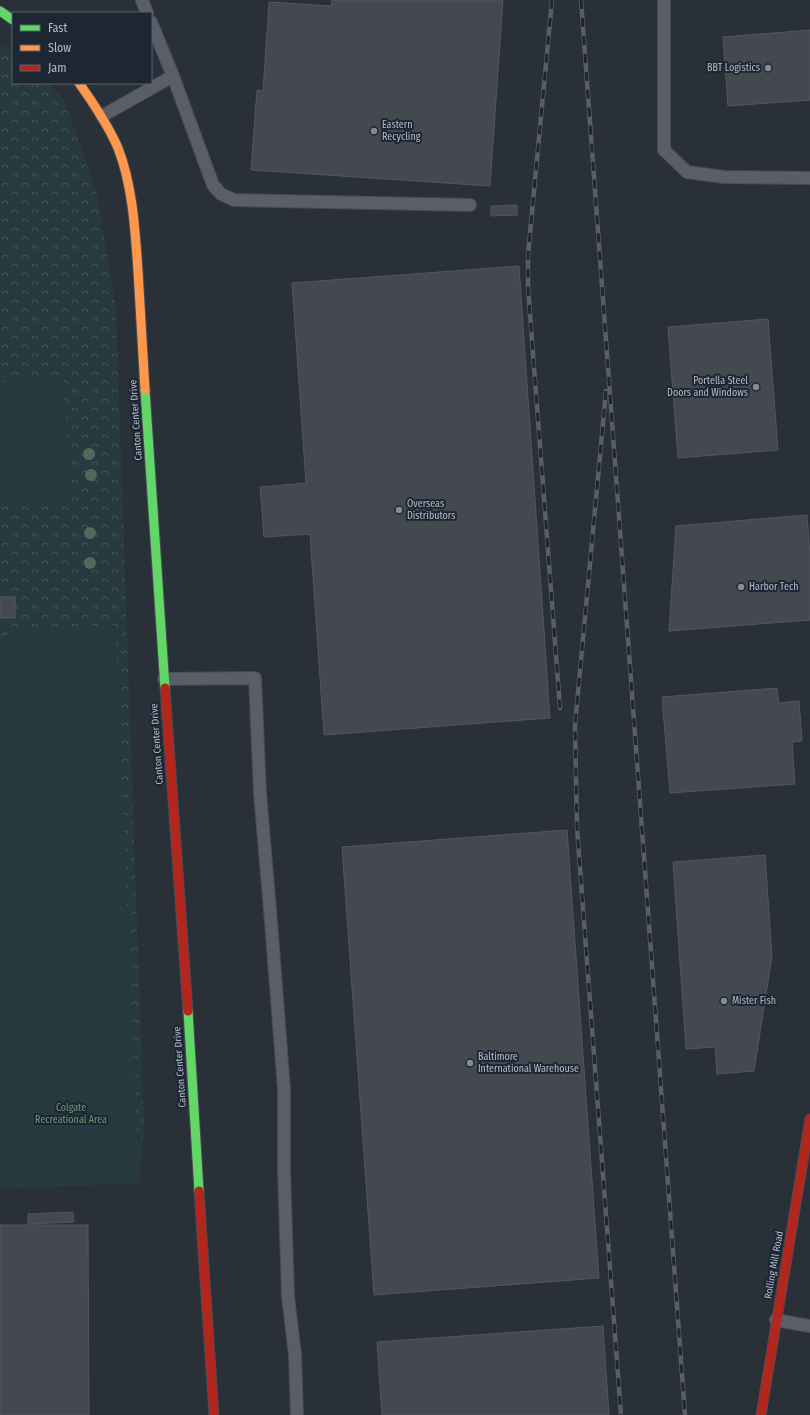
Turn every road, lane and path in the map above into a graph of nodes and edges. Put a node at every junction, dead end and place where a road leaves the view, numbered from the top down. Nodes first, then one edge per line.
1 (142, 0) edge
2 (664, 0) edge
3 (0, 12) edge
4 (147, 12) edge
5 (12, 19) edge
6 (152, 25) edge
7 (172, 76) junction
8 (80, 84) edge
9 (102, 116) junction
10 (810, 178) edge
11 (470, 205) dead end
12 (164, 679) junction
13 (810, 1119) edge
14 (776, 1320) junction
15 (810, 1326) edge
16 (214, 1415) edge
17 (297, 1415) edge
18 (760, 1415) edge

1 - 4 lane
2 - 10 lane
3 - 5 street
6 - 7 lane
7 - 9 lane
7 - 11 lane
8 - 9 street, Canton Center Drive
9 - 12 street, Canton Center Drive
12 - 16 street, Canton Center Drive
12 - 17 lane
13 - 14 street, Rolling Mill Road
14 - 15 lane
14 - 18 street, Rolling Mill Road

